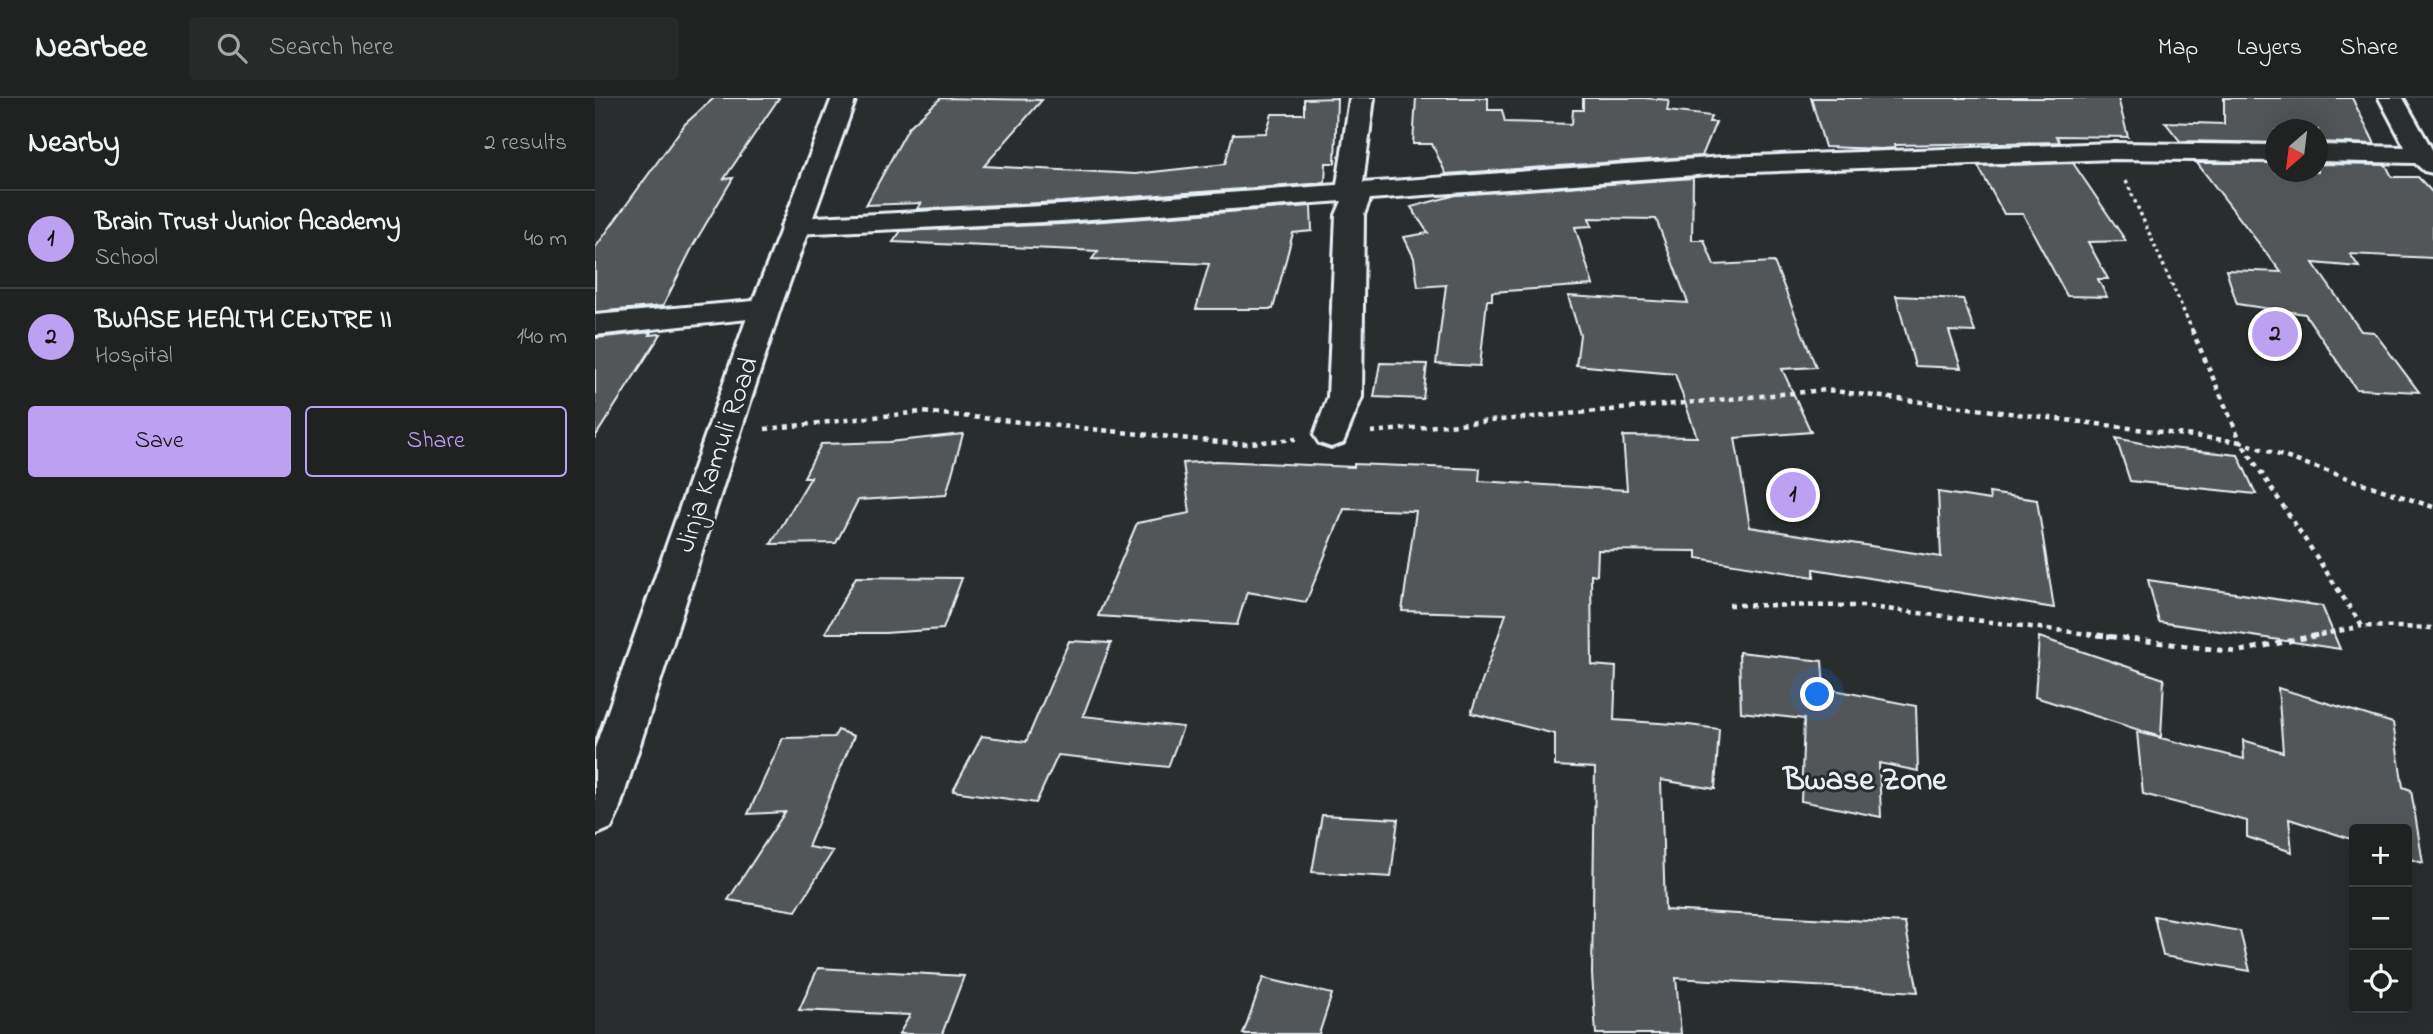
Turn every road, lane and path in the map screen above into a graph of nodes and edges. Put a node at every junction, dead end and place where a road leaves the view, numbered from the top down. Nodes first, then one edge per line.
1 (844, 98) edge
2 (1362, 98) edge
3 (2391, 98) edge
4 (2113, 151) junction
5 (2265, 153) edge
6 (2328, 154) edge
7 (2428, 160) edge
8 (1354, 191) junction
9 (795, 226) junction
10 (765, 309) junction
11 (595, 325) edge
12 (722, 433) junction
13 (1331, 435) junction
14 (2241, 442) junction
15 (2433, 507) edge
16 (1729, 605) dead end
17 (2362, 625) junction
18 (2433, 628) edge
19 (595, 813) edge

1 - 9 street, Jinja Kamuli Road
2 - 8 street
3 - 7 street
4 - 5 street
4 - 8 street
4 - 14 path
6 - 7 street
8 - 9 street
8 - 13 street
9 - 10 street, Jinja Kamuli Road
10 - 11 street
10 - 12 street, Jinja Kamuli Road
12 - 13 path
12 - 19 street, Jinja Kamuli Road
13 - 14 path
14 - 15 path
14 - 17 path
16 - 17 path
17 - 18 path

